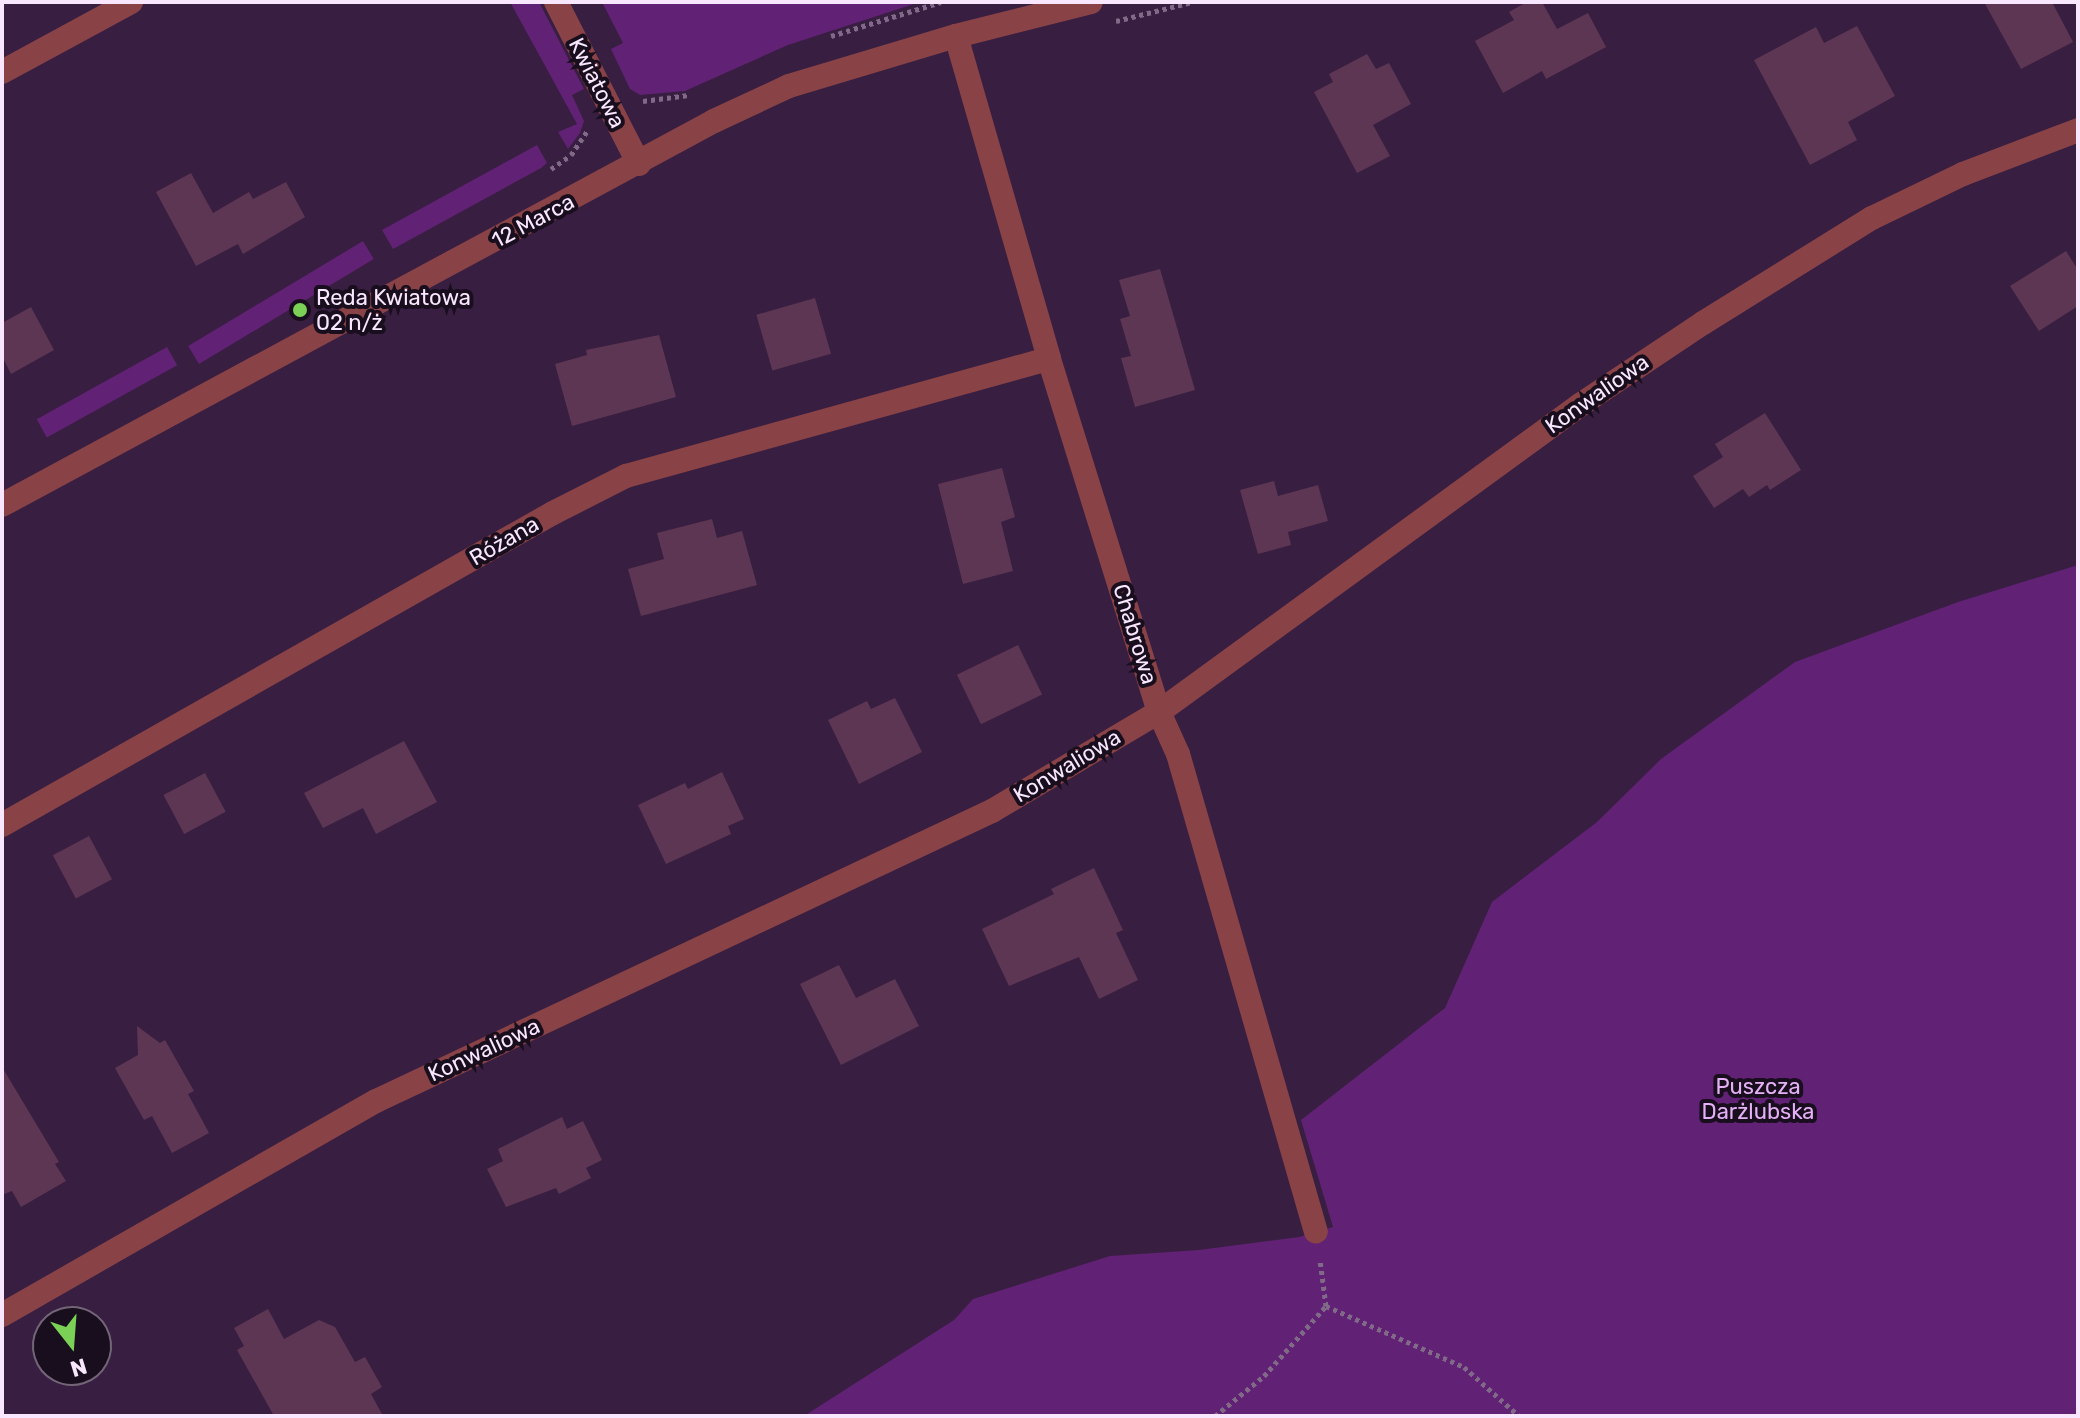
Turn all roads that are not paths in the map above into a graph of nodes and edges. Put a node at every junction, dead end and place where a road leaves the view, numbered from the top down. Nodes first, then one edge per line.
1 (131, 2) edge
2 (556, 2) edge
3 (1091, 2) edge
4 (956, 36) junction
5 (2, 72) edge
6 (2078, 130) edge
7 (639, 164) junction
8 (1049, 359) junction
9 (2, 505) edge
10 (1159, 712) junction
11 (2, 825) edge
12 (1316, 1231) road end
13 (2, 1315) edge

1 - 5 street
2 - 7 street, Kwiatowa
3 - 4 street, 12 Marca
4 - 7 street, 12 Marca
4 - 8 street, Chabrowa
6 - 10 street, Konwaliowa
7 - 9 street, 12 Marca
8 - 10 street, Chabrowa
8 - 11 street, Różana
10 - 12 street, Chabrowa
10 - 13 street, Konwaliowa

